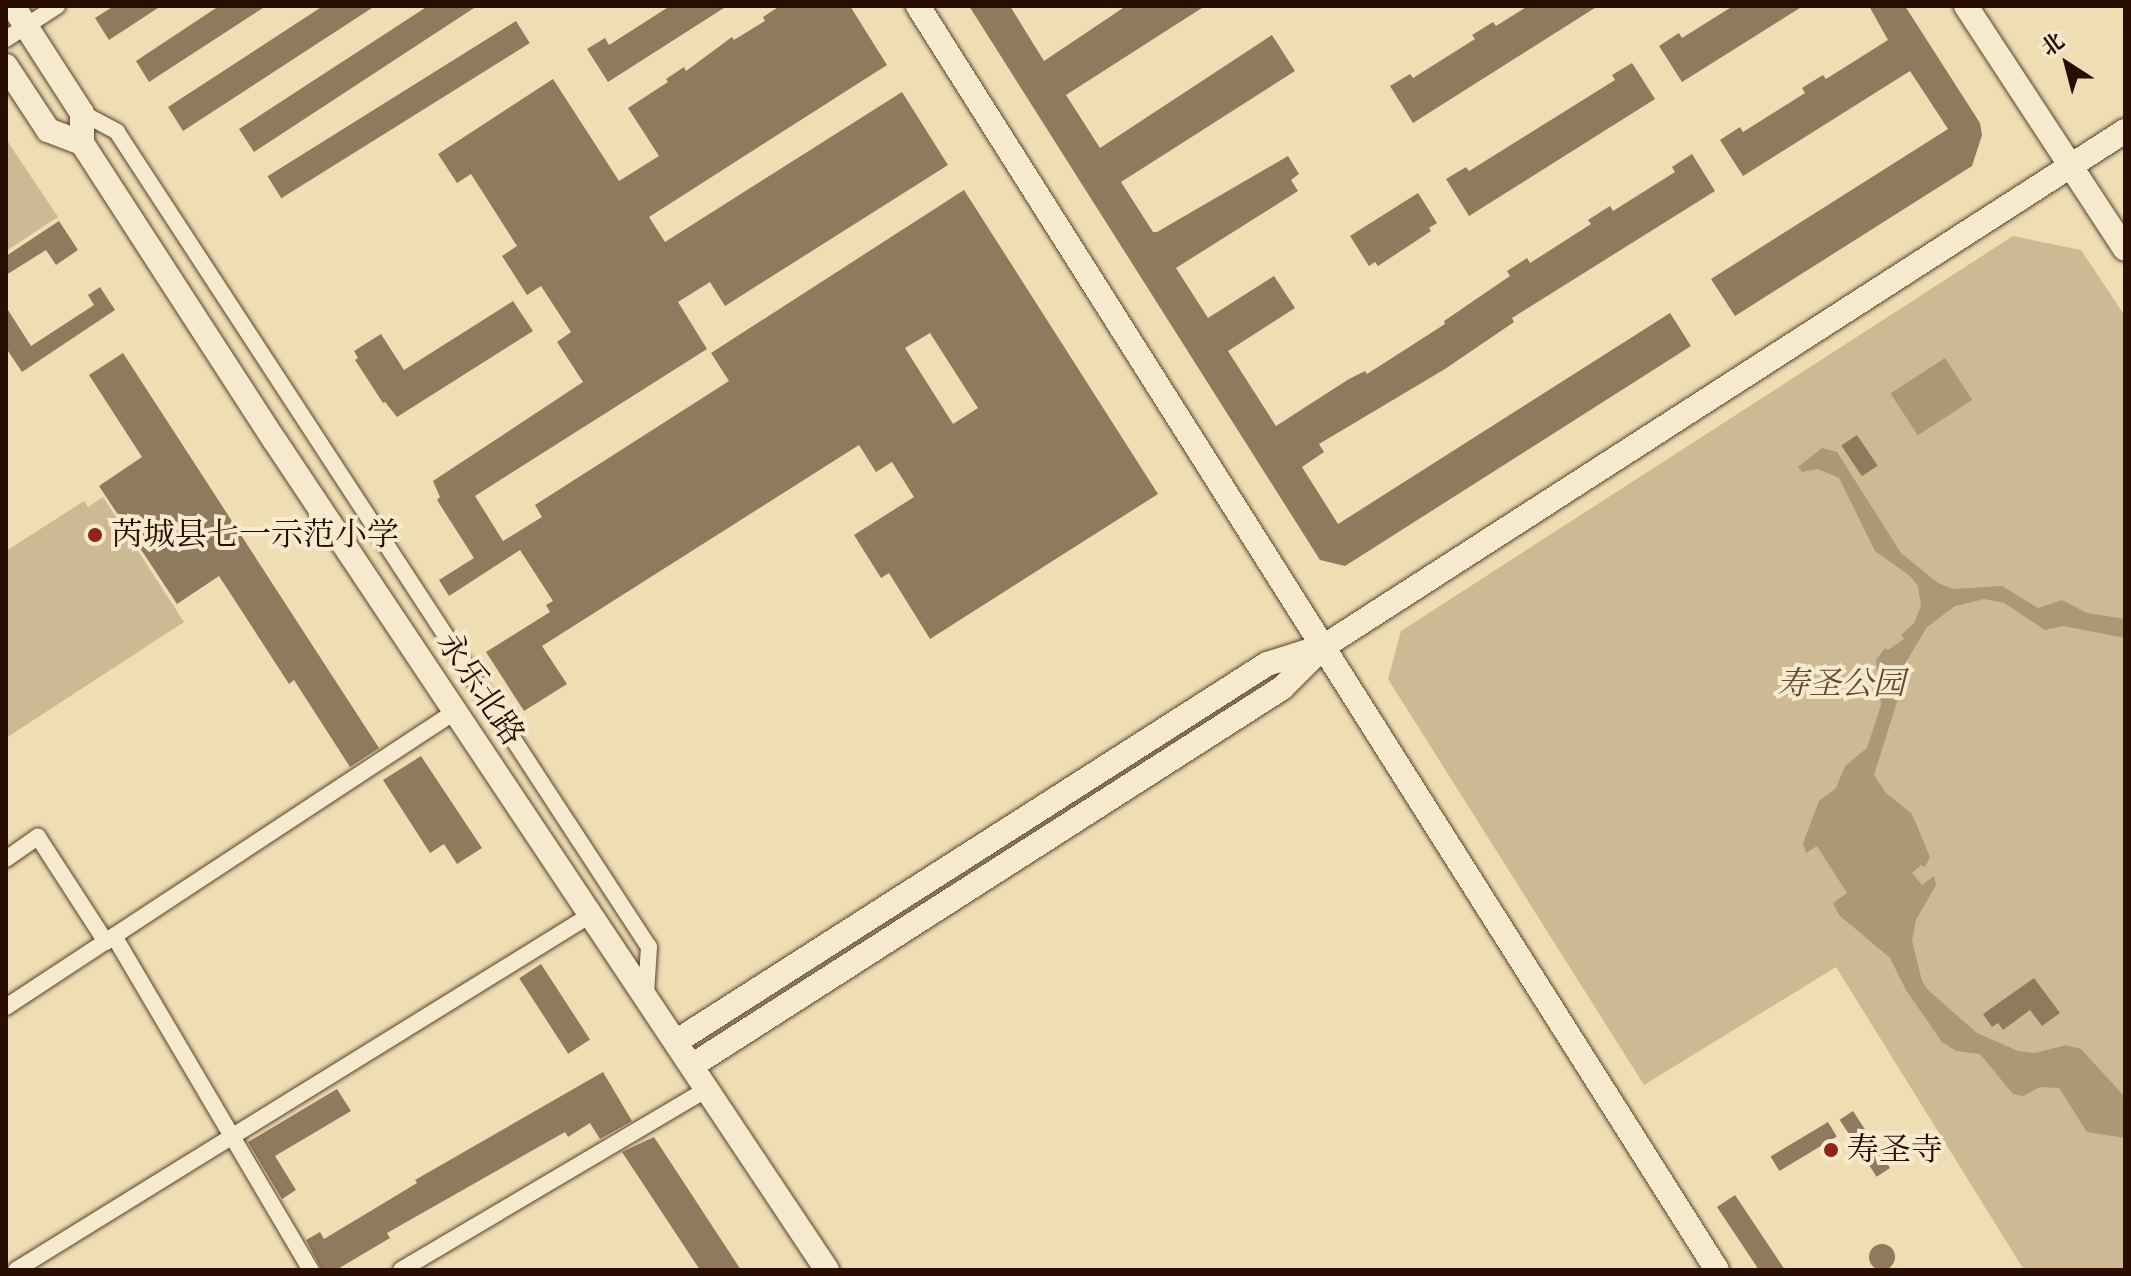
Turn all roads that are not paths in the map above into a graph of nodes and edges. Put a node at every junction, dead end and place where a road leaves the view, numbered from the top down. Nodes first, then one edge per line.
1 (57, 6) edge
2 (918, 6) edge
3 (1966, 6) edge
4 (14, 17) edge
5 (6, 66) edge
6 (82, 113) junction
7 (2125, 131) edge
8 (82, 143) junction
9 (2071, 166) junction
10 (2125, 249) edge
11 (1323, 647) junction
12 (456, 711) junction
13 (6, 859) edge
14 (592, 914) junction
15 (110, 939) junction
16 (646, 994) junction
17 (6, 1007) edge
18 (677, 1041) junction
19 (693, 1065) junction
20 (709, 1088) junction
21 (232, 1137) junction
22 (822, 1268) edge
23 (16, 1270) edge
24 (311, 1270) edge
25 (401, 1270) edge
26 (1717, 1270) edge

1 - 4 street
2 - 11 street
3 - 9 street
4 - 6 street
5 - 8 street
6 - 8 street
6 - 16 street
7 - 9 street
8 - 12 street, 永乐北路
9 - 10 street
9 - 11 street
11 - 18 street
11 - 19 street
11 - 26 street
12 - 14 street, 永乐北路
12 - 15 street
13 - 15 street
14 - 16 street, 永乐北路
14 - 21 street
15 - 17 street
15 - 21 street
16 - 18 street, 永乐北路
18 - 19 street, 永乐北路
19 - 20 street, 永乐北路
20 - 22 street, 永乐北路
20 - 25 street
21 - 23 street
21 - 24 street

